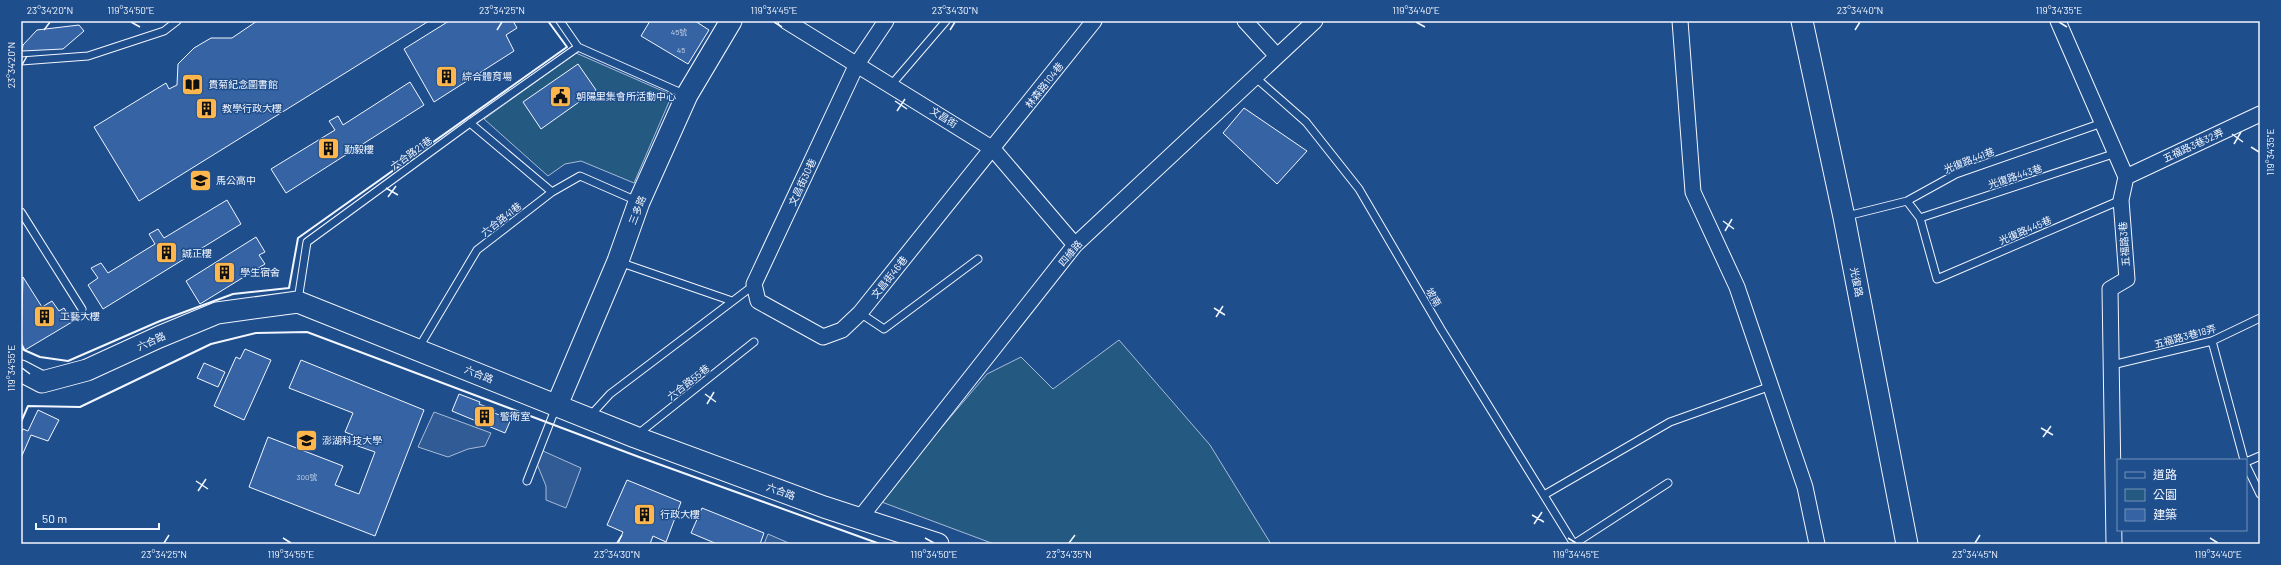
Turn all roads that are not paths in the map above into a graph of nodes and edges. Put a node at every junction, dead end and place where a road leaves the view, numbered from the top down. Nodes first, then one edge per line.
1 (177, 21) edge
2 (560, 21) edge
3 (731, 21) edge
4 (786, 21) edge
5 (886, 21) edge
6 (946, 21) edge
7 (1094, 21) edge
8 (1245, 21) edge
9 (1315, 21) edge
10 (1680, 21) edge
11 (1802, 21) edge
12 (2058, 21) edge
13 (578, 47) junction
14 (1277, 56) junction
15 (21, 61) edge
16 (857, 64) junction
17 (1256, 78) junction
18 (892, 84) junction
19 (687, 95) junction
20 (2260, 114) edge
21 (470, 123) junction
22 (2102, 123) junction
23 (994, 149) junction
24 (2116, 153) junction
25 (2126, 177) junction
26 (552, 192) junction
27 (2121, 200) junction
28 (1907, 201) junction
29 (639, 202) junction
30 (21, 212) edge
31 (1844, 217) junction
32 (1920, 218) junction
33 (1075, 245) junction
34 (978, 259) dead end
35 (618, 261) junction
36 (754, 284) junction
37 (732, 301) junction
38 (298, 302) junction
39 (82, 309) dead end
40 (860, 313) junction
41 (2260, 318) edge
42 (2212, 341) junction
43 (754, 342) dead end
44 (418, 350) junction
45 (2112, 365) junction
46 (21, 371) edge
47 (1771, 386) junction
48 (557, 405) junction
49 (589, 417) junction
50 (635, 437) junction
51 (2260, 456) edge
52 (2244, 459) edge
53 (2247, 461) edge
54 (2247, 466) edge
55 (527, 481) dead end
56 (1668, 483) dead end
57 (2260, 494) edge
58 (1544, 495) junction
59 (860, 518) junction
60 (938, 544) edge
61 (1574, 544) edge
62 (1817, 544) edge
63 (1907, 544) edge
64 (2114, 544) edge

1 - 15 lane
2 - 13 lane
3 - 19 street, 三多路
4 - 16 street, 文昌街
5 - 16 street, 文昌街30巷
6 - 18 lane
7 - 23 street, 林森路104巷
8 - 14 street
9 - 14 street, 四維路
10 - 47 street
11 - 31 street, 光復路
12 - 22 street
13 - 19 lane
13 - 21 lane, 六合路21巷
14 - 17 street, 四維路
16 - 18 street, 文昌街
16 - 36 street, 文昌街30巷
17 - 33 street, 四維路
17 - 58 lane, 坡南
18 - 23 street, 文昌街
19 - 29 street, 三多路
20 - 25 street, 五福路3巷32弄
21 - 26 lane
21 - 38 lane, 六合路21巷
22 - 24 street
22 - 28 lane, 光復路441巷
23 - 33 street, 文昌街
23 - 40 street, 文昌街46巷
24 - 25 street
24 - 32 lane, 光復路443巷
25 - 27 street, 五福路3巷
26 - 29 lane, 六合路41巷
26 - 44 lane, 六合路41巷
27 - 32 lane, 光復路445巷
27 - 45 street, 五福路3巷
28 - 31 lane, 光復路441巷
28 - 32 lane
29 - 35 street, 三多路
30 - 39 lane
31 - 63 street, 光復路
33 - 59 street, 四維路
34 - 40 lane
35 - 37 lane
35 - 48 street, 三多路
36 - 37 lane
36 - 40 street, 文昌街46巷
37 - 49 lane
38 - 44 street, 六合路
38 - 46 street, 六合路
41 - 42 lane, 五福路3巷18弄
42 - 45 lane, 五福路3巷18弄
42 - 52 lane
43 - 50 lane, 六合路55巷
44 - 48 street, 六合路
45 - 64 street, 五福路3巷
47 - 58 lane
47 - 62 street
48 - 49 street, 六合路
48 - 55 lane
49 - 50 street, 六合路
50 - 59 street, 六合路
51 - 53 lane
54 - 57 lane
56 - 61 lane
58 - 61 lane, 坡南
59 - 60 street, 六合路

